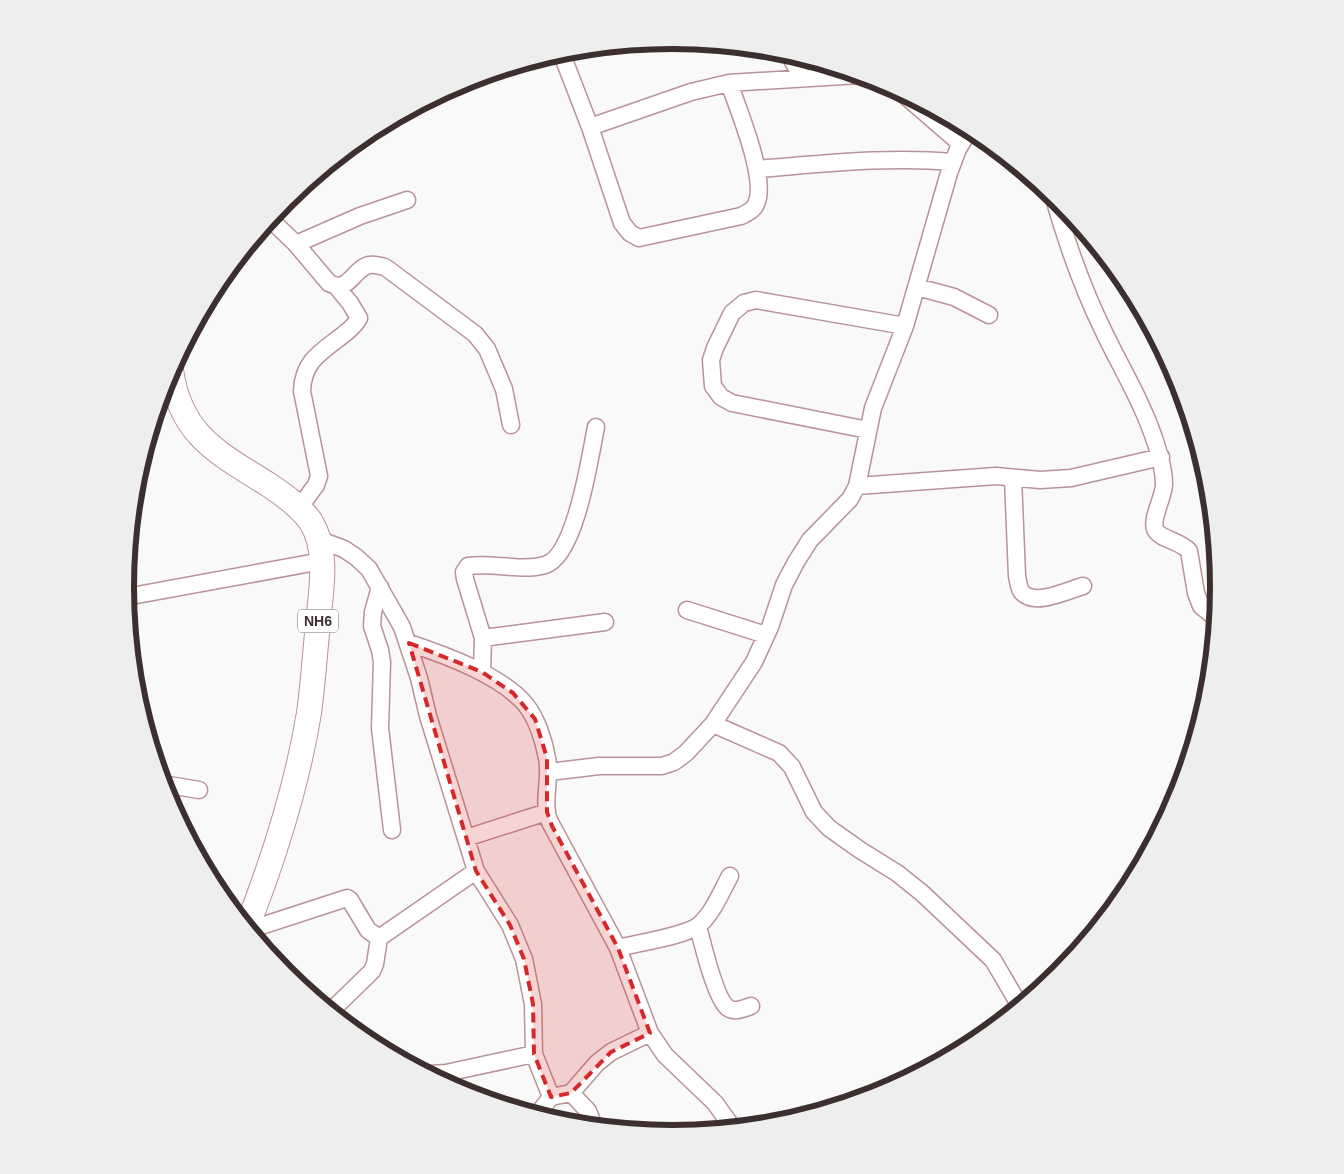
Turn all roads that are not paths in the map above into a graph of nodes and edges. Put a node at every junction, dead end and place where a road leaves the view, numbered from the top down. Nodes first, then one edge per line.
1 (564, 60) edge
2 (794, 63) edge
3 (840, 76) edge
4 (802, 77) junction
5 (729, 83) junction
6 (923, 111) edge
7 (590, 127) junction
8 (966, 136) edge
9 (961, 144) junction
10 (953, 162) junction
11 (757, 169) junction
12 (407, 200) dead end
13 (1057, 211) edge
14 (275, 224) edge
15 (296, 244) junction
16 (336, 286) junction
17 (917, 287) junction
18 (989, 315) dead end
19 (905, 326) junction
20 (174, 384) edge
21 (511, 425) dead end
22 (596, 427) dead end
23 (868, 430) junction
24 (1160, 457) junction
25 (1013, 478) junction
26 (857, 486) junction
27 (299, 508) junction
28 (321, 551) junction
29 (1083, 586) dead end
30 (380, 587) junction
31 (134, 595) edge
32 (687, 610) dead end
33 (1209, 613) edge
34 (606, 622) dead end
35 (766, 636) junction
36 (483, 638) junction
37 (409, 643) junction
38 (482, 672) junction
39 (713, 724) junction
40 (549, 772) junction
41 (172, 786) edge
42 (198, 790) dead end
43 (547, 812) junction
44 (392, 830) dead end
45 (466, 838) junction
46 (476, 872) junction
47 (730, 876) dead end
48 (251, 922) edge
49 (698, 926) junction
50 (255, 927) edge
51 (380, 938) junction
52 (618, 948) junction
53 (1017, 1000) edge
54 (751, 1006) dead end
55 (335, 1007) edge
56 (650, 1033) junction
57 (534, 1054) junction
58 (441, 1073) edge
59 (571, 1092) junction
60 (550, 1097) junction
61 (541, 1109) edge
62 (591, 1119) edge
63 (729, 1122) edge

1 - 7 street
2 - 4 street
3 - 4 street
4 - 5 street
5 - 7 street
5 - 11 street
6 - 9 street
7 - 11 street
8 - 9 street
9 - 10 street
10 - 11 street
10 - 17 street
12 - 15 street
13 - 24 street
14 - 15 street
15 - 16 street
16 - 21 street
16 - 27 street
17 - 18 street
17 - 19 street
19 - 23 street
19 - 23 street
20 - 27 highway
22 - 36 street
23 - 26 street
24 - 25 street
24 - 33 street
25 - 26 street
25 - 29 street
26 - 35 street
27 - 28 highway
28 - 30 street
28 - 31 street
28 - 48 highway, NH6
30 - 37 street
30 - 44 street
32 - 35 street
34 - 36 street
35 - 39 street
36 - 38 street
37 - 38 street
37 - 45 street
38 - 40 street
39 - 40 street
39 - 53 street
40 - 43 street
41 - 42 street
43 - 45 street
43 - 52 street
45 - 46 street
46 - 51 street
46 - 57 street
47 - 49 street
49 - 52 street
49 - 54 street
50 - 51 street
51 - 55 street
52 - 56 street
56 - 59 street
56 - 63 street
57 - 58 street
57 - 60 street
59 - 60 street
59 - 62 street
60 - 61 street

